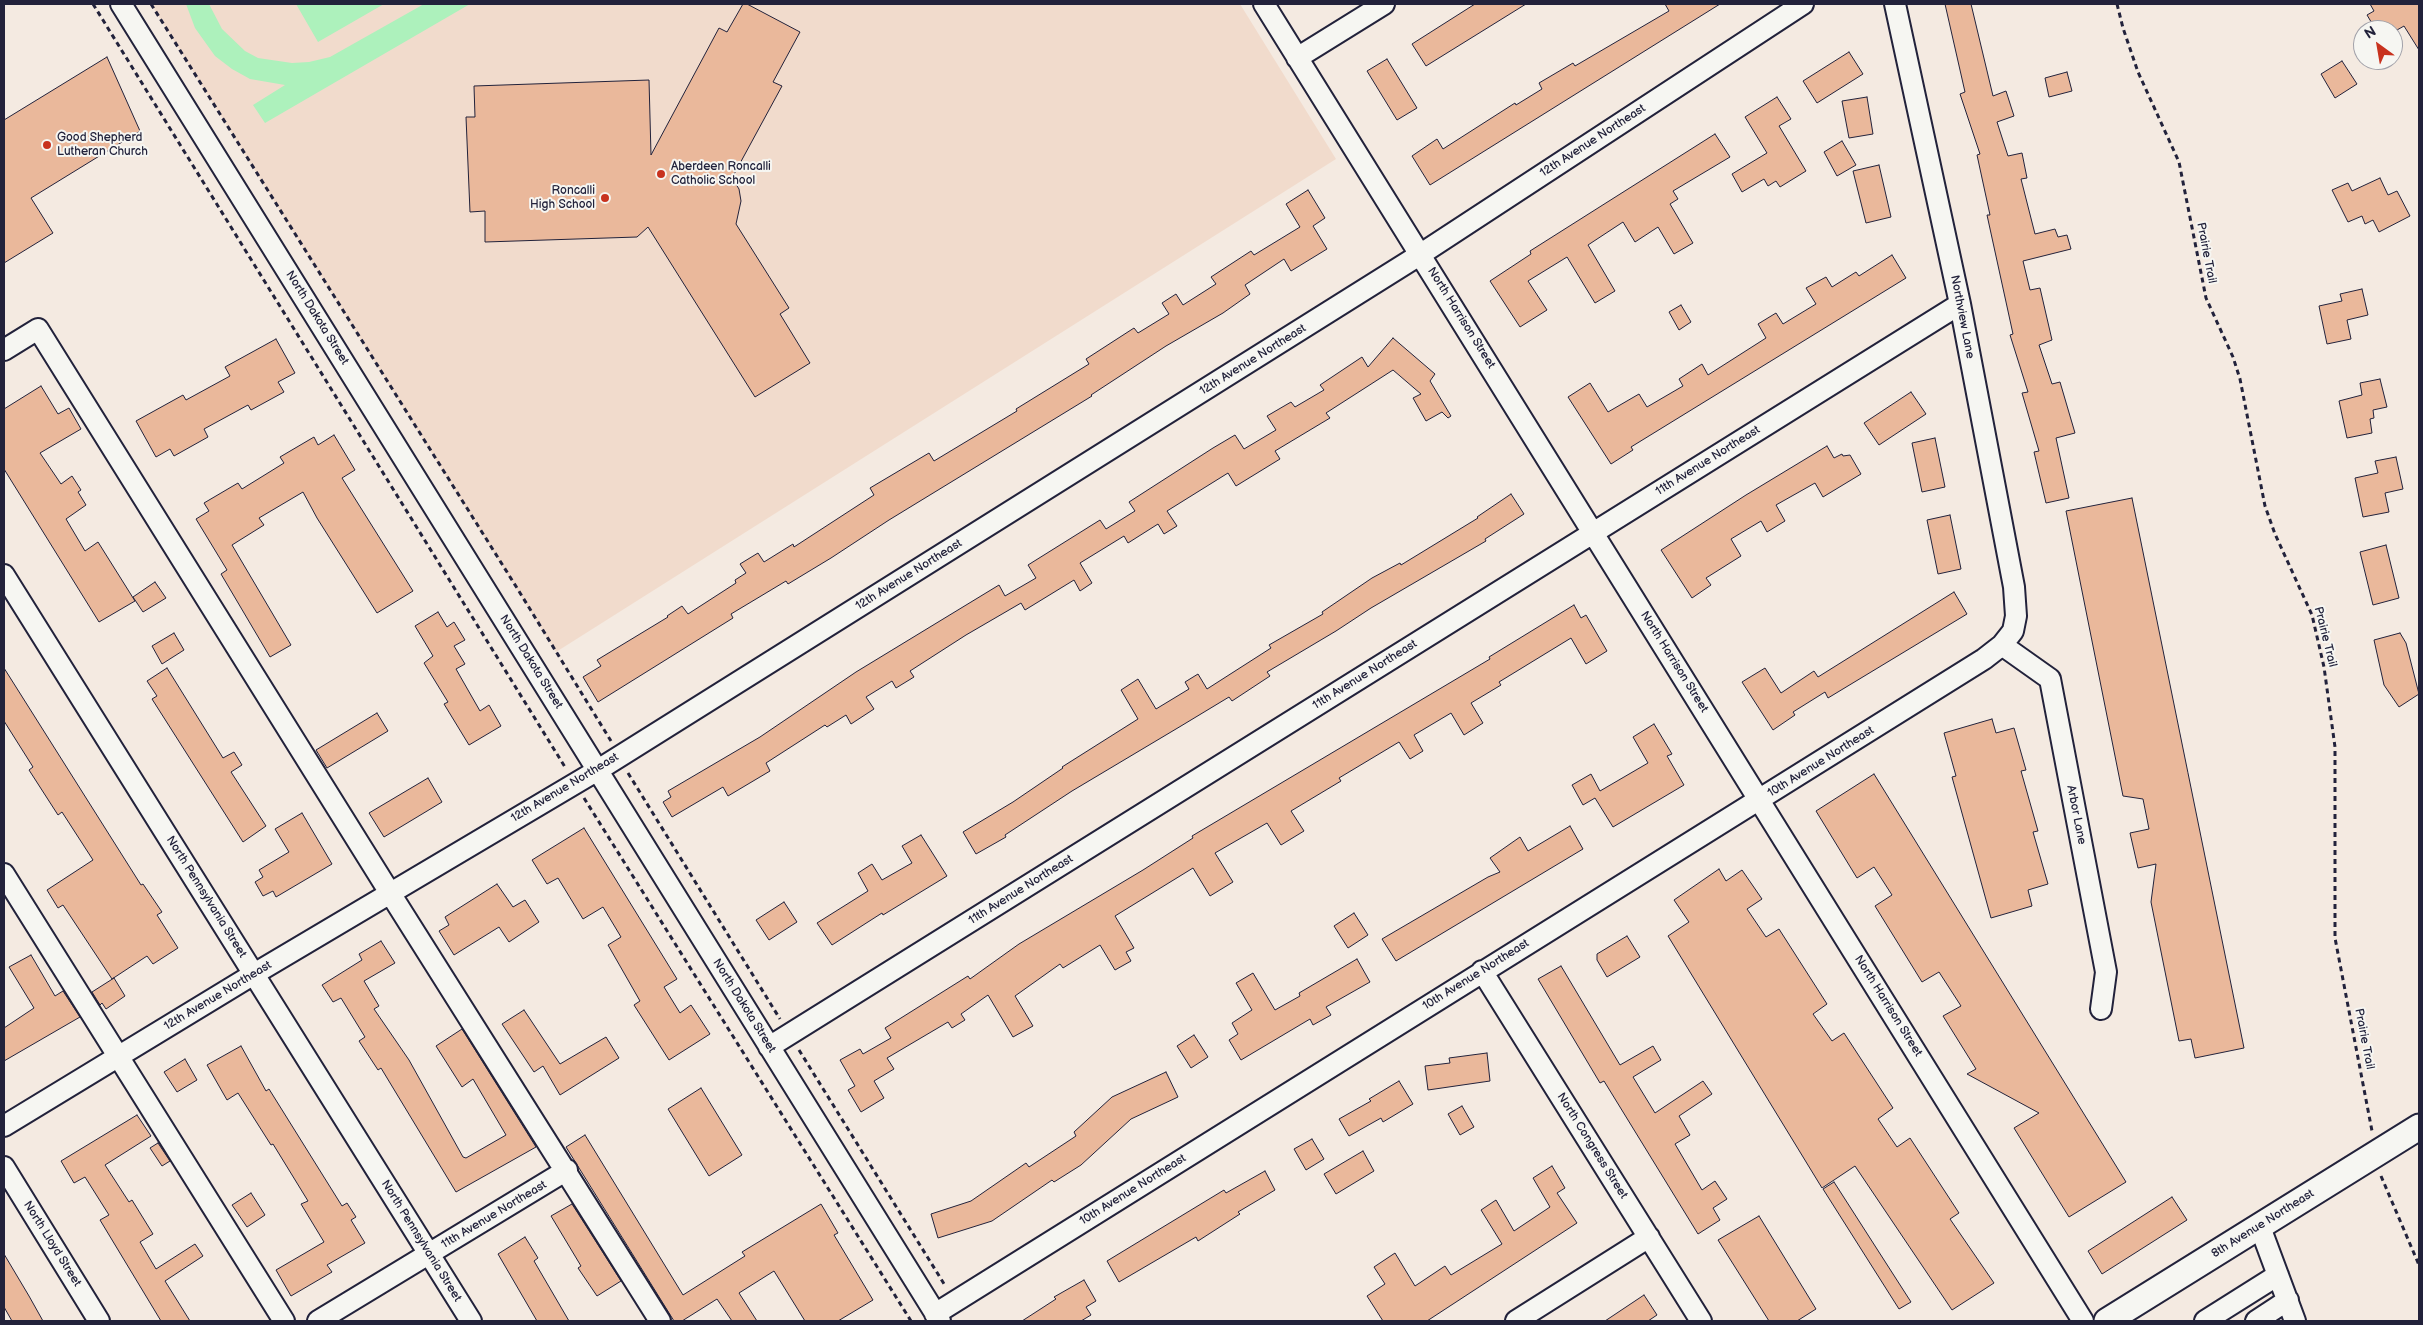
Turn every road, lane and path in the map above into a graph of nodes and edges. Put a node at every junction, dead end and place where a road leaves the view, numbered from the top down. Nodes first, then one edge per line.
1 (92, 4) edge
2 (121, 4) edge
3 (151, 4) edge
4 (1264, 4) edge
5 (1384, 4) edge
6 (1802, 4) edge
7 (1895, 4) edge
8 (2117, 4) edge
9 (1297, 58) junction
10 (1421, 254) junction
11 (1960, 304) junction
12 (4, 350) edge
13 (1594, 532) junction
14 (4, 575) edge
15 (2007, 638) junction
16 (620, 756) junction
17 (598, 770) junction
18 (575, 783) junction
19 (1760, 800) junction
20 (4, 874) edge
21 (390, 893) junction
22 (1482, 971) junction
23 (254, 974) junction
24 (2101, 1009) dead end
25 (789, 1034) junction
26 (770, 1047) junction
27 (117, 1057) junction
28 (4, 1126) edge
29 (2419, 1127) edge
30 (2376, 1154) junction
31 (4, 1167) edge
32 (567, 1170) junction
33 (2260, 1227) junction
34 (1649, 1237) junction
35 (429, 1254) junction
36 (2419, 1265) edge
37 (2278, 1275) junction
38 (2288, 1300) junction
39 (955, 1302) junction
40 (937, 1318) edge
41 (99, 1321) edge
42 (284, 1321) edge
43 (318, 1321) edge
44 (471, 1321) edge
45 (660, 1321) edge
46 (911, 1321) edge
47 (1516, 1321) edge
48 (1701, 1321) edge
49 (2084, 1321) edge
50 (2107, 1321) edge
51 (2205, 1321) edge
52 (2256, 1321) edge
53 (2295, 1321) edge

1 - 18 path
2 - 17 street, North Dakota Street
3 - 16 path
4 - 9 street, North Harrison Street
5 - 9 street
6 - 10 street, 12th Avenue Northeast
7 - 11 street, Northview Lane
8 - 30 path, Prairie Trail
9 - 10 street, North Harrison Street
10 - 13 street, North Harrison Street
10 - 16 street, 12th Avenue Northeast
11 - 13 street, 11th Avenue Northeast
11 - 15 street, Northview Lane
12 - 21 street
13 - 19 street, North Harrison Street
13 - 25 street, 11th Avenue Northeast
14 - 23 street, North Pennsylvania Street
15 - 19 street, 10th Avenue Northeast
15 - 24 street, Arbor Lane
16 - 17 street, 12th Avenue Northeast
16 - 25 path
17 - 18 street, 12th Avenue Northeast
17 - 26 street, North Dakota Street
18 - 21 street, 12th Avenue Northeast
18 - 46 path
19 - 22 street, 10th Avenue Northeast
19 - 49 street, North Harrison Street
20 - 27 street
21 - 23 street, 12th Avenue Northeast
21 - 32 street
22 - 34 street, North Congress Street
22 - 39 street, 10th Avenue Northeast
23 - 27 street, 12th Avenue Northeast
23 - 35 street, North Pennsylvania Street
25 - 26 street, 11th Avenue Northeast
25 - 39 path
26 - 40 street, North Dakota Street
27 - 28 street, 12th Avenue Northeast
27 - 42 street
29 - 30 main road, 8th Avenue Northeast
30 - 33 main road, 8th Avenue Northeast
30 - 36 path, Prairie Trail
31 - 41 street, North Lloyd Street
32 - 35 street, 11th Avenue Northeast
32 - 45 street
33 - 37 street
33 - 50 main road, 8th Avenue Northeast
34 - 47 street
34 - 48 street, North Congress Street
35 - 43 street, 11th Avenue Northeast
35 - 44 street, North Pennsylvania Street
37 - 38 street
37 - 51 street
38 - 52 street
38 - 53 street
39 - 40 street, 10th Avenue Northeast

